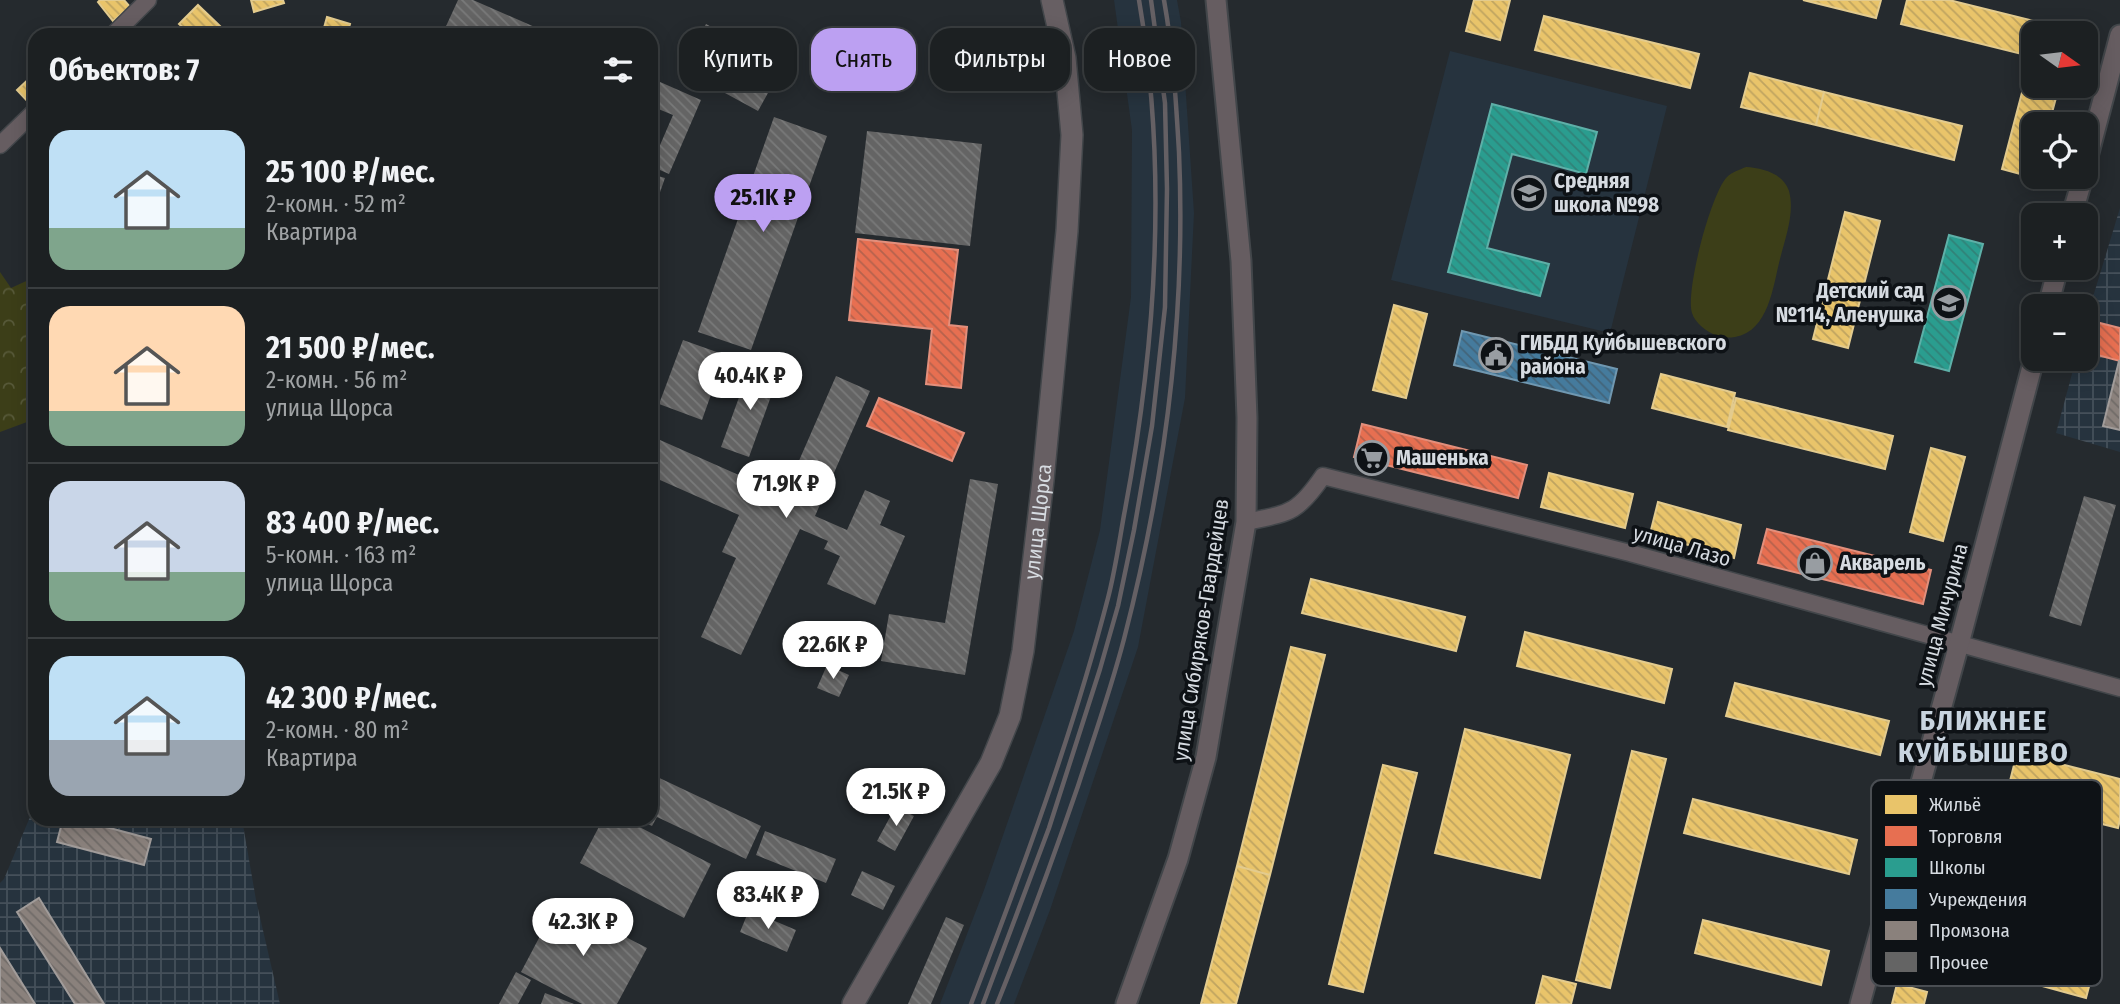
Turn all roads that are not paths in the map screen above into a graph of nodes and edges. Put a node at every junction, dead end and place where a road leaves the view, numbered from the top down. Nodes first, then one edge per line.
1 (148, 0) edge
2 (1052, 0) edge
3 (1216, 0) edge
4 (120, 28) edge
5 (2120, 35) edge
6 (28, 118) edge
7 (2098, 118) edge
8 (0, 145) edge
9 (2031, 371) edge
10 (1246, 522) junction
11 (1959, 644) junction
12 (2120, 688) edge
13 (1922, 780) edge
14 (1871, 964) edge
15 (853, 1004) edge
16 (1126, 1004) edge
17 (1860, 1004) edge

1 - 4 street
2 - 15 main road, улица Щорса
3 - 10 street, улица Сибиряков-Гвардейцев
5 - 7 street
6 - 8 street
9 - 11 street, улица Мичурина
10 - 11 street, улица Лазо
10 - 16 street, улица Сибиряков-Гвардейцев
11 - 12 street, улица Лазо
11 - 13 street, улица Мичурина
14 - 17 street, улица Мичурина

